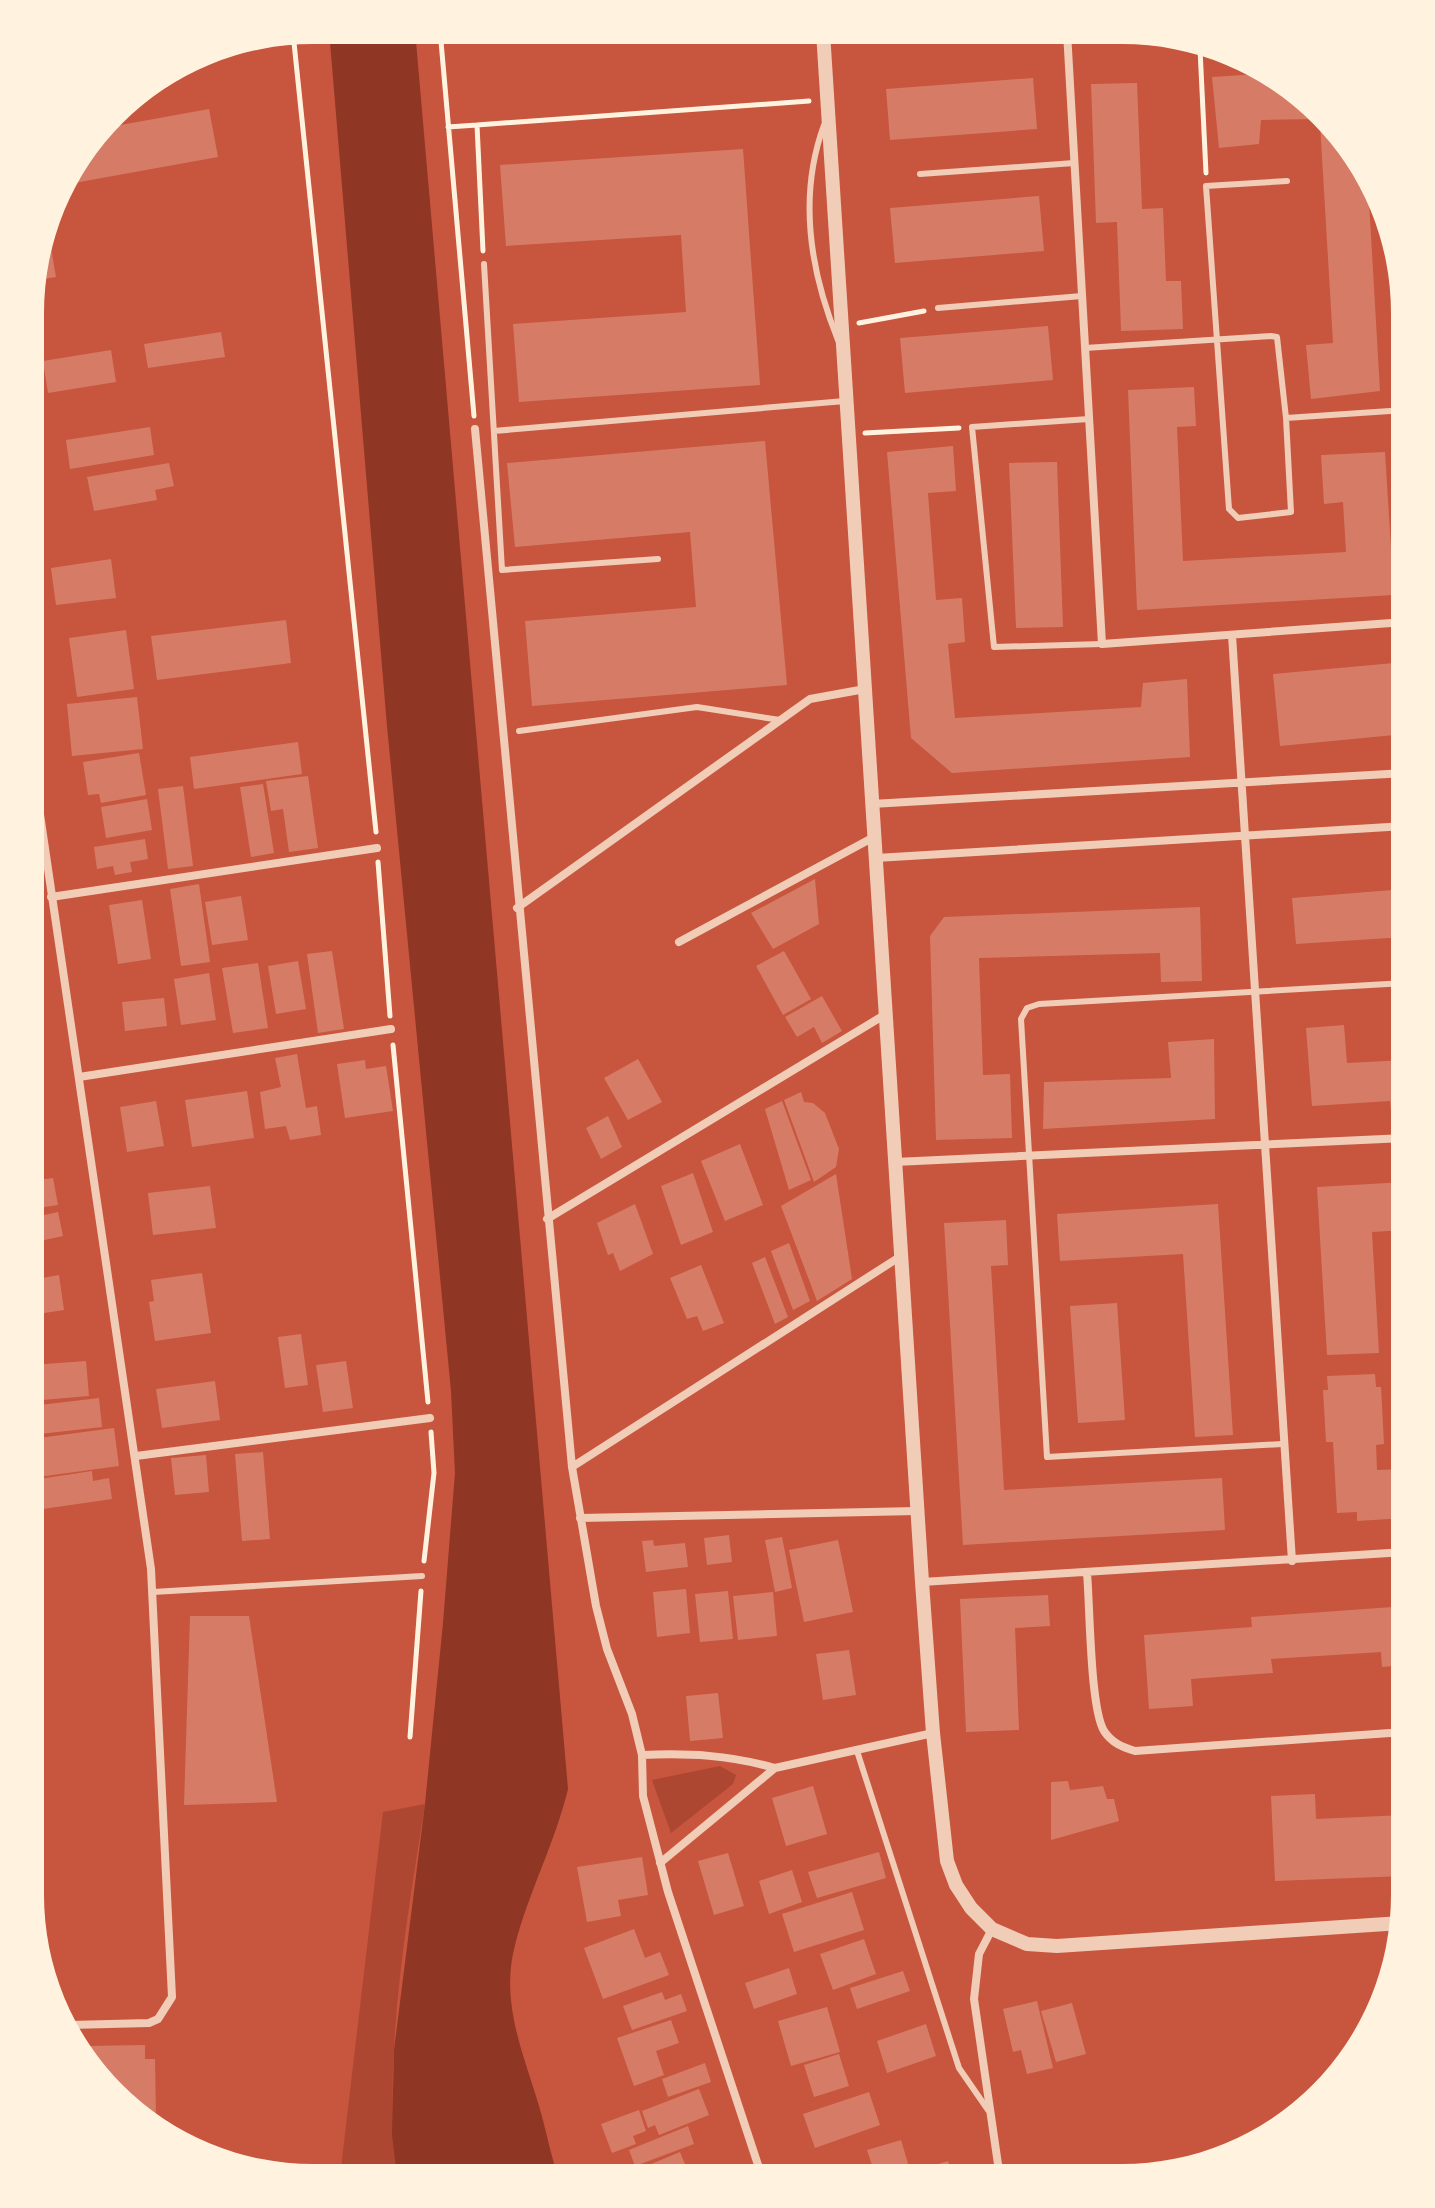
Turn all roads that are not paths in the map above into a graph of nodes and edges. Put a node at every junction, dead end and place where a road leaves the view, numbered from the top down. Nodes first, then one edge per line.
1 (824, 44) edge
2 (1068, 44) edge
3 (828, 103) junction
4 (1074, 163) junction
5 (920, 174) dead end
6 (1287, 181) dead end
7 (484, 264) road end
8 (1082, 296) junction
9 (938, 308) road end
10 (1216, 340) junction
11 (1085, 348) junction
12 (844, 356) junction
13 (847, 401) junction
14 (1391, 411) edge
15 (1286, 418) junction
16 (1089, 419) junction
17 (475, 429) road end
18 (494, 431) junction
19 (658, 559) dead end
20 (1391, 623) edge
21 (1232, 635) junction
22 (1102, 644) junction
23 (865, 689) junction
24 (780, 720) junction
25 (519, 731) dead end
26 (1391, 774) edge
27 (1241, 783) junction
28 (872, 804) junction
29 (1391, 827) edge
30 (1244, 836) junction
31 (874, 837) junction
32 (44, 847) edge
33 (377, 848) road end
34 (876, 858) junction
35 (51, 897) junction
36 (517, 908) junction
37 (679, 942) dead end
38 (1391, 984) edge
39 (1254, 992) junction
40 (886, 1014) junction
41 (391, 1029) road end
42 (79, 1077) junction
43 (1390, 1139) edge
44 (1263, 1145) junction
45 (1030, 1155) junction
46 (895, 1162) junction
47 (547, 1219) junction
48 (901, 1256) junction
49 (430, 1418) road end
50 (1282, 1444) junction
51 (136, 1456) junction
52 (572, 1467) junction
53 (917, 1511) junction
54 (580, 1518) junction
55 (1390, 1553) edge
56 (1292, 1561) junction
57 (1087, 1573) junction
58 (422, 1576) road end
59 (922, 1582) junction
60 (153, 1592) junction
61 (933, 1733) junction
62 (1390, 1733) edge
63 (857, 1751) junction
64 (642, 1755) junction
65 (775, 1768) junction
66 (660, 1863) junction
67 (1389, 1924) edge
68 (992, 1929) junction
69 (78, 2025) edge
70 (989, 2111) junction
71 (758, 2164) edge
72 (998, 2164) edge

1 - 3 street
2 - 4 street
3 - 12 street
3 - 12 lane
4 - 5 lane
4 - 8 street
6 - 10 lane
7 - 18 lane
8 - 9 lane
8 - 11 street
10 - 11 lane
10 - 15 lane
10 - 15 lane
11 - 16 street
12 - 13 street
13 - 18 lane
13 - 23 street
14 - 15 lane
16 - 22 street
16 - 22 lane
17 - 36 street
18 - 19 lane
20 - 21 street
21 - 22 street
21 - 27 street
23 - 24 street
23 - 28 street
24 - 25 lane
24 - 36 street
26 - 27 street
27 - 28 street
27 - 30 street
28 - 31 street
29 - 30 street
30 - 34 street
30 - 39 street
31 - 34 street
31 - 37 street
32 - 35 street
33 - 35 street
34 - 40 street
35 - 42 street
36 - 47 street
38 - 39 lane
39 - 44 street
39 - 45 lane
40 - 46 street
40 - 47 street
41 - 42 street
42 - 51 street
43 - 44 street
44 - 45 street
44 - 50 street
45 - 46 street
45 - 50 lane
46 - 48 street
47 - 52 street
48 - 52 street
48 - 53 street
49 - 51 street
50 - 56 street
51 - 60 street
52 - 54 street
53 - 54 street
53 - 59 street
54 - 64 street
55 - 56 street
56 - 57 street
57 - 59 street
57 - 62 street
58 - 60 lane
59 - 61 street
60 - 69 street
61 - 63 street
61 - 68 street
63 - 65 street
63 - 70 lane
64 - 65 street
64 - 66 street
65 - 66 street
66 - 71 street
67 - 68 street
68 - 70 street
70 - 72 street

